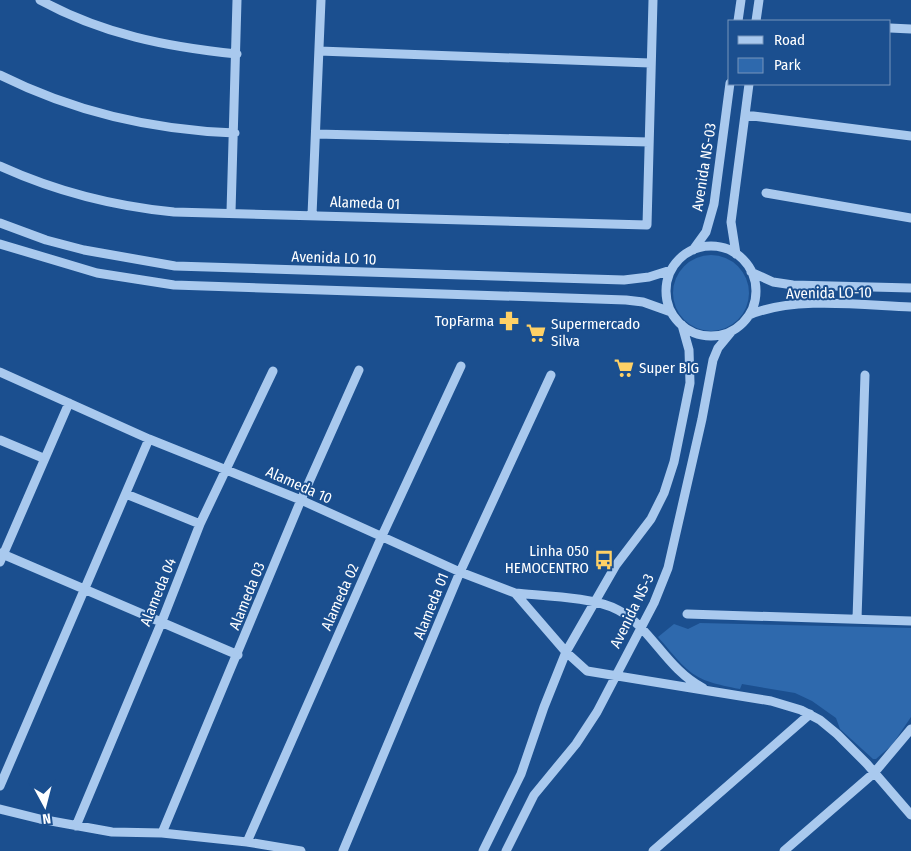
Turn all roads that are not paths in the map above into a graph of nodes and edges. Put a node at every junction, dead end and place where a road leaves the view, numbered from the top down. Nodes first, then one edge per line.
1 (40, 0) edge
2 (238, 0) edge
3 (321, 0) edge
4 (653, 0) edge
5 (741, 0) edge
6 (759, 0) edge
7 (738, 20) edge
8 (756, 20) edge
9 (891, 28) edge
10 (911, 29) edge
11 (319, 51) junction
12 (237, 54) junction
13 (650, 63) junction
14 (0, 75) edge
15 (730, 85) edge
16 (748, 85) edge
17 (745, 115) junction
18 (235, 134) junction
19 (316, 134) junction
20 (911, 136) edge
21 (649, 142) junction
22 (0, 166) edge
23 (766, 193) dead end
24 (231, 212) junction
25 (312, 215) junction
26 (911, 218) edge
27 (0, 223) edge
28 (0, 244) edge
29 (693, 250) junction
30 (736, 254) junction
31 (671, 270) junction
32 (751, 272) junction
33 (911, 288) edge
34 (911, 307) edge
35 (671, 312) junction
36 (749, 315) junction
37 (682, 325) junction
38 (732, 331) junction
39 (461, 366) dead end
40 (360, 370) dead end
41 (273, 371) dead end
42 (0, 372) edge
43 (551, 375) dead end
44 (865, 376) dead end
45 (69, 404) junction
46 (149, 439) junction
47 (0, 440) edge
48 (43, 458) junction
49 (226, 469) junction
50 (126, 494) junction
51 (301, 500) junction
52 (200, 524) junction
53 (381, 538) junction
54 (1, 557) edge
55 (460, 572) junction
56 (86, 588) junction
57 (515, 593) junction
58 (595, 603) junction
59 (687, 614) dead end
60 (857, 619) junction
61 (162, 621) junction
62 (911, 621) edge
63 (639, 628) junction
64 (566, 652) junction
65 (238, 655) junction
66 (615, 677) junction
67 (710, 691) junction
68 (810, 714) junction
69 (911, 729) edge
70 (874, 773) junction
71 (0, 786) edge
72 (0, 809) edge
73 (911, 815) edge
74 (76, 826) junction
75 (162, 833) junction
76 (247, 842) junction
77 (301, 851) edge
78 (343, 851) edge
79 (483, 851) edge
80 (506, 851) edge
81 (652, 851) edge
82 (784, 851) edge

1 - 12 street
2 - 12 street
3 - 11 street
4 - 13 street
5 - 7 street
6 - 8 street
9 - 10 street
11 - 13 street
11 - 19 street
12 - 18 street
13 - 21 street
14 - 18 street
15 - 29 street, Avenida NS-03
16 - 17 street
17 - 20 street
17 - 30 street
18 - 24 street
19 - 21 street
19 - 25 street
21 - 25 street, Alameda 01
22 - 24 street
23 - 26 street
24 - 25 street, Alameda 01
27 - 31 street, Avenida LO 10
28 - 35 street
29 - 30 street
29 - 31 street
30 - 32 street
31 - 35 street
32 - 33 street, Avenida LO-10
32 - 36 street
34 - 36 street, Avenida LO-10
35 - 37 street
36 - 38 street, Avenida NS-3
37 - 38 street
37 - 58 street
38 - 63 street, Avenida NS-3
39 - 53 street, Alameda 02
40 - 51 street, Alameda 03
41 - 49 street, Alameda 04
42 - 45 street, Alameda 10
43 - 55 street, Alameda 01
44 - 60 street
45 - 46 street, Alameda 10
45 - 48 street
46 - 49 street, Alameda 10
46 - 50 street
47 - 48 street
48 - 54 street
49 - 51 street, Alameda 10
49 - 52 street, Alameda 04
50 - 52 street
50 - 56 street
51 - 53 street, Alameda 10
51 - 65 street, Alameda 03
52 - 61 street, Alameda 04
53 - 55 street, Alameda 10
53 - 76 street, Alameda 02
54 - 56 street
55 - 57 street, Alameda 10
55 - 78 street, Alameda 01
56 - 61 street
56 - 71 street
57 - 58 street
57 - 64 street, Alameda 10
58 - 63 street
58 - 64 street
59 - 60 street
60 - 62 street
61 - 65 street
61 - 74 street, Alameda 04
63 - 66 street, Avenida NS-3
63 - 67 street
64 - 66 street, Alameda 10
64 - 79 street
65 - 75 street, Alameda 03
66 - 67 street, Alameda 10
66 - 80 street, Avenida NS-3
67 - 68 street, Alameda 10
68 - 70 street, Alameda 10
68 - 81 street
69 - 70 street
70 - 73 street, Alameda 10
70 - 82 street
72 - 74 street
74 - 75 street
75 - 76 street
76 - 77 street

